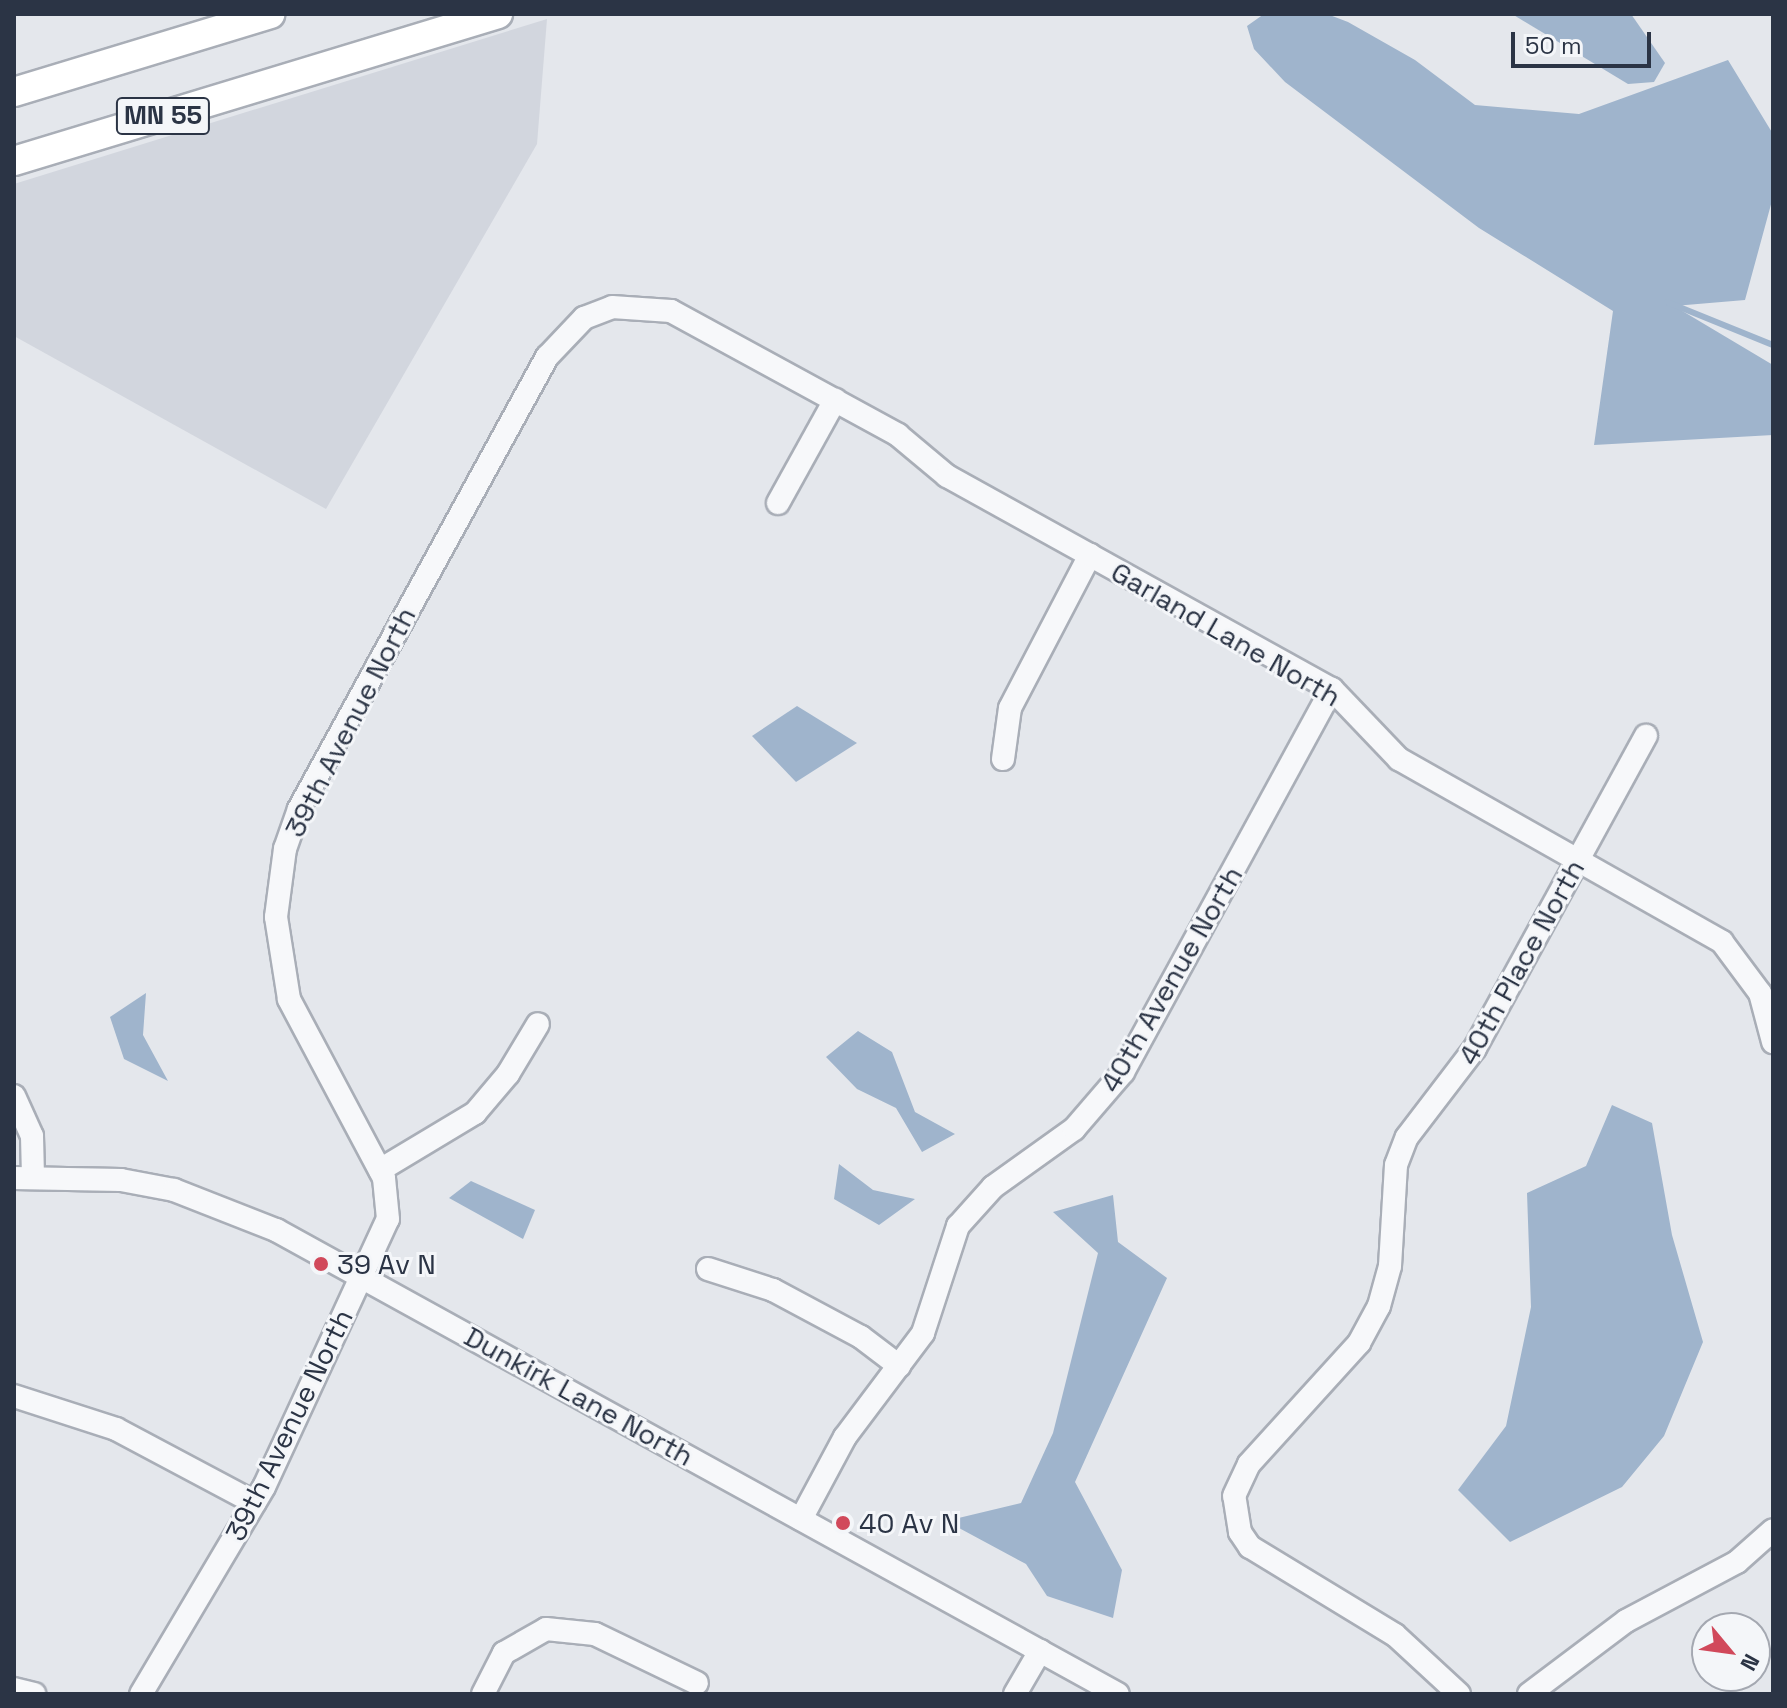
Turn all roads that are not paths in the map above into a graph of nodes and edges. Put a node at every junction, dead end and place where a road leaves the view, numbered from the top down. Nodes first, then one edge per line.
1 (270, 14) edge
2 (498, 14) edge
3 (14, 92) edge
4 (14, 161) edge
5 (612, 307) joint
6 (835, 400) junction
7 (778, 503) dead end
8 (1090, 555) junction
9 (1332, 689) junction
10 (1646, 736) dead end
11 (1003, 759) dead end
12 (1578, 859) junction
13 (538, 1024) dead end
14 (1773, 1042) edge
15 (14, 1096) edge
16 (380, 1170) junction
17 (24, 1178) edge
18 (708, 1269) dead end
19 (361, 1277) junction
20 (899, 1366) junction
21 (14, 1396) edge
22 (255, 1503) junction
23 (801, 1519) junction
24 (1773, 1530) edge
25 (1040, 1651) junction
26 (697, 1683) dead end
27 (14, 1689) edge
28 (34, 1694) edge
29 (141, 1694) edge
30 (483, 1694) edge
31 (1015, 1694) edge
32 (1118, 1694) edge
33 (1459, 1694) edge
34 (1529, 1694) edge

1 - 3 main road, MN 55
2 - 4 main road, MN 55
5 - 6 street, Garland Lane North
5 - 16 street, 39th Avenue North
6 - 7 street
6 - 8 street, Garland Lane North
8 - 9 street, Garland Lane North
8 - 11 street
9 - 12 street, Garland Lane North
9 - 20 street, 40th Avenue North
10 - 12 street, 40th Place North
12 - 14 street, Garland Lane North
12 - 33 street, 40th Place North
13 - 16 street
15 - 17 street
16 - 19 street, 39th Avenue North
17 - 19 street, Dunkirk Lane North
18 - 20 street
19 - 22 street, 39th Avenue North
19 - 23 street, Dunkirk Lane North
20 - 23 street, 40th Avenue North
21 - 22 street
22 - 29 street, 39th Avenue North
23 - 25 street, Dunkirk Lane North
24 - 34 street
25 - 31 street
25 - 32 street, Dunkirk Lane North
26 - 30 street
27 - 28 street

